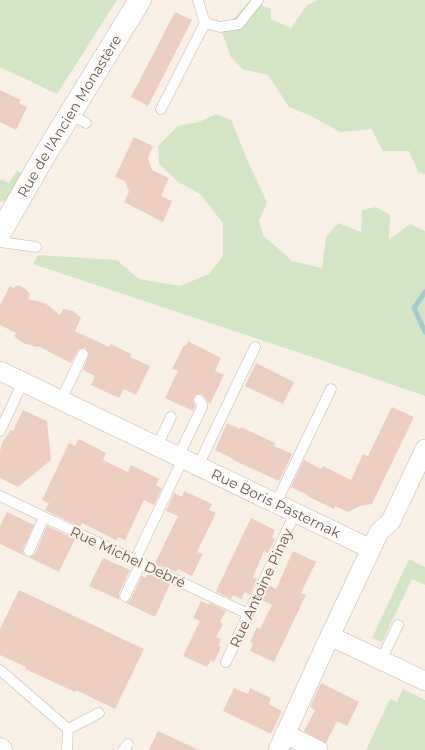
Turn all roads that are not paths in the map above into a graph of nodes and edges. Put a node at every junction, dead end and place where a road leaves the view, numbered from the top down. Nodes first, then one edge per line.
1 (140, 0) edge
2 (198, 0) edge
3 (258, 0) edge
4 (205, 23) junction
5 (161, 108) dead end
6 (3, 219) edge
7 (0, 242) edge
8 (36, 247) dead end
9 (255, 347) dead end
10 (83, 354) dead end
11 (0, 371) edge
12 (23, 382) junction
13 (331, 389) dead end
14 (61, 400) junction
15 (199, 400) dead end
16 (171, 417) dead end
17 (0, 431) edge
18 (157, 446) junction
19 (423, 458) edge
20 (186, 461) junction
21 (4, 498) edge
22 (276, 503) junction
23 (295, 513) junction
24 (44, 517) junction
25 (371, 549) junction
26 (29, 551) dead end
27 (138, 561) junction
28 (125, 596) dead end
29 (248, 614) junction
30 (398, 625) dead end
31 (330, 636) junction
32 (381, 660) junction
33 (226, 662) dead end
34 (0, 670) edge
35 (425, 681) edge
36 (99, 713) dead end
37 (68, 729) junction
38 (282, 742) edge
39 (67, 750) edge
40 (318, 750) edge

1 - 6 street, Rue de l'Ancien Monastère
2 - 4 lane
3 - 4 lane
4 - 5 lane
7 - 8 lane
9 - 20 lane
10 - 14 lane
11 - 12 street, Rue Boris Pasternak
12 - 14 street, Rue Boris Pasternak
12 - 17 lane
13 - 22 lane
14 - 18 street, Rue Boris Pasternak
15 - 20 lane
16 - 18 lane
18 - 20 street, Rue Boris Pasternak
19 - 25 street
20 - 22 street, Rue Boris Pasternak
20 - 27 lane
21 - 24 lane, Rue Michel Debré
22 - 23 street, Rue Boris Pasternak
23 - 25 street, Rue Boris Pasternak
23 - 29 lane, Rue Antoine Pinay
24 - 26 lane
24 - 27 lane, Rue Michel Debré
25 - 31 street
27 - 28 lane
27 - 29 lane, Rue Michel Debré
29 - 33 lane, Rue Antoine Pinay
30 - 32 lane
31 - 32 street
31 - 38 street
32 - 35 street
34 - 37 lane
36 - 37 lane
37 - 39 lane
38 - 40 street

